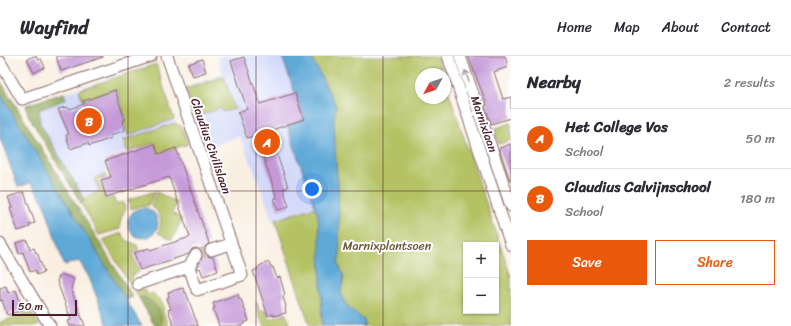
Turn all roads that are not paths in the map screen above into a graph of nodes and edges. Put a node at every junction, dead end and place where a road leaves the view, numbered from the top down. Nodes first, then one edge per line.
1 (167, 56) edge
2 (448, 56) edge
3 (460, 56) edge
4 (143, 57) edge
5 (0, 62) edge
6 (511, 206) edge
7 (0, 244) edge
8 (231, 244) junction
9 (511, 245) edge
10 (211, 250) tunnel mouth
11 (196, 255) tunnel mouth
12 (189, 266) junction
13 (138, 284) dead end
14 (50, 326) edge

1 - 8 street, Claudius Civilislaan
2 - 9 street, Marnixlaan
6 -> 3 street, Marnixlaan
4 - 5 street
7 - 14 street
8 - 10 street
8 - 12 street, Claudius Civilislaan
11 - 12 street
12 - 13 street

